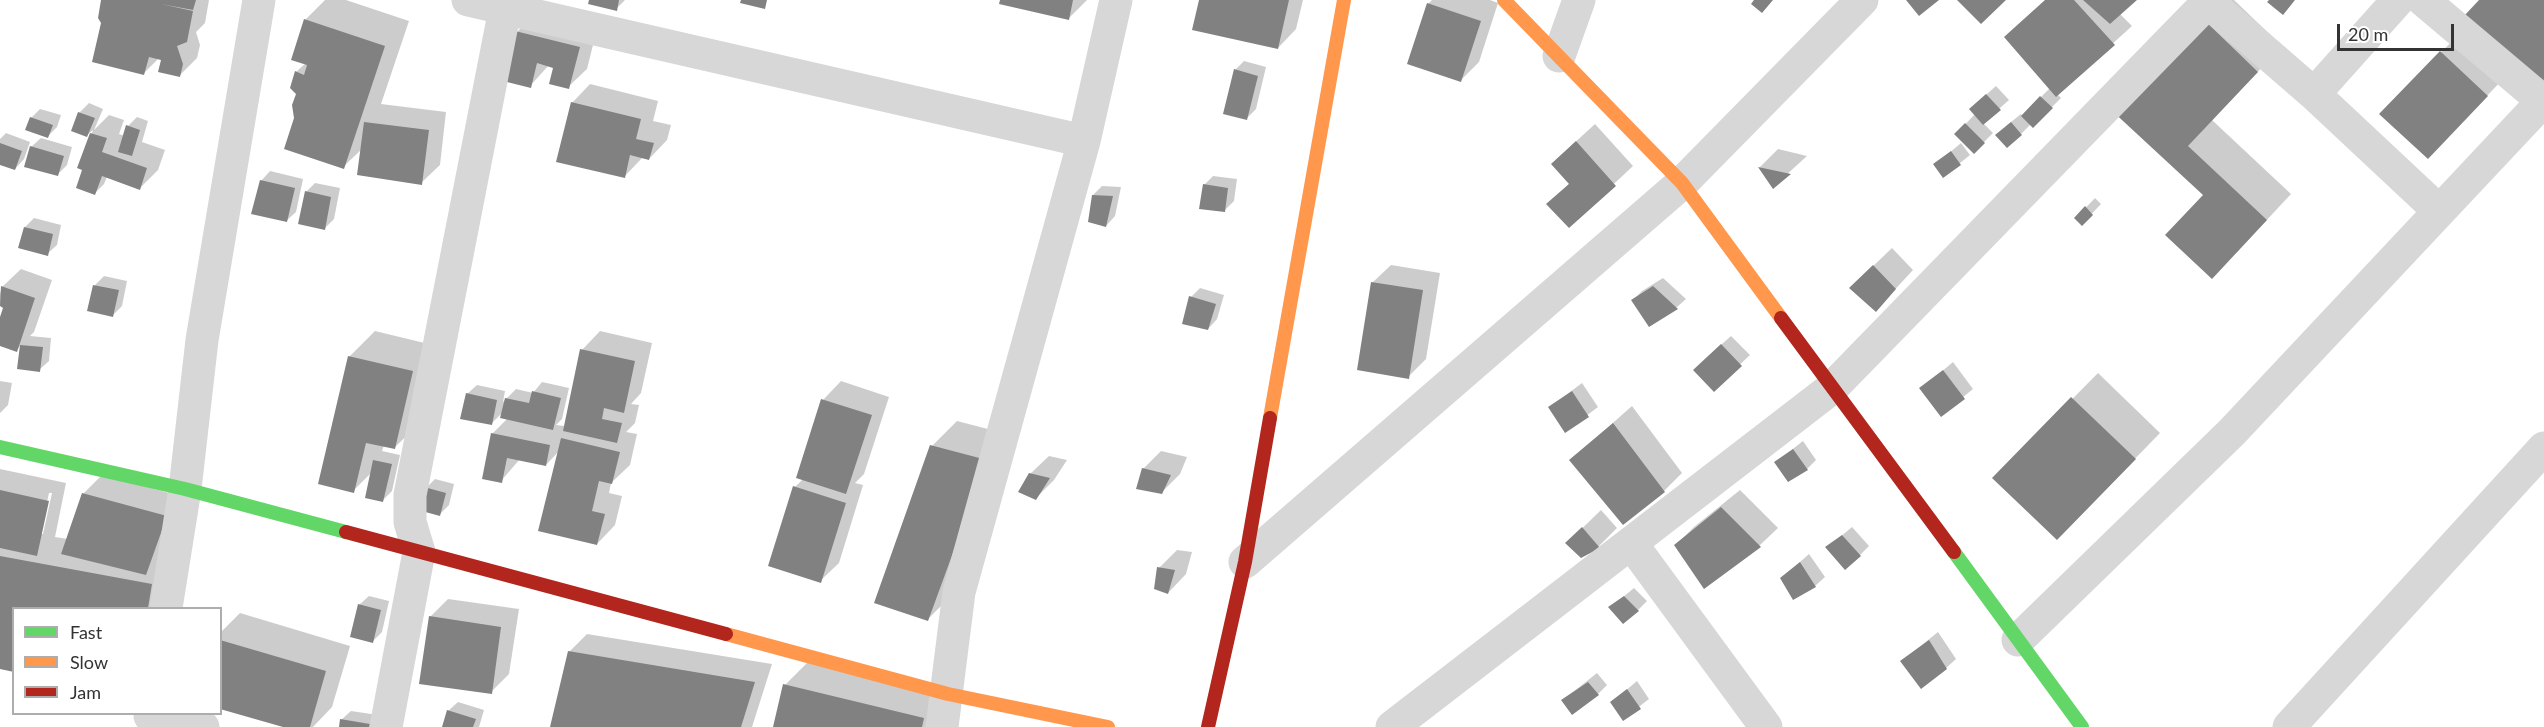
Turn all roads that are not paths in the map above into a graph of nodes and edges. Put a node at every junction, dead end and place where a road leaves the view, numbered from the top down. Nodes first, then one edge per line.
1 (259, 0) edge
2 (468, 0) edge
3 (1116, 0) edge
4 (1344, 0) edge
5 (1504, 0) edge
6 (1578, 0) edge
7 (1862, 0) edge
8 (2398, 0) edge
9 (2423, 0) edge
10 (2209, 1) edge
11 (505, 9) junction
12 (1559, 56) junction
13 (2314, 94) junction
14 (2543, 102) edge
15 (1084, 141) junction
16 (1682, 183) junction
17 (2439, 211) junction
18 (1832, 388) junction
19 (0, 447) edge
20 (2544, 448) edge
21 (185, 489) junction
22 (1631, 543) junction
23 (419, 552) junction
24 (1245, 562) junction
25 (166, 607) edge
26 (2018, 640) junction
27 (948, 694) junction
28 (149, 719) edge
29 (203, 727) edge
30 (386, 727) edge
31 (942, 727) edge
32 (1108, 727) edge
33 (1208, 727) edge
34 (1392, 727) edge
35 (1767, 727) edge
36 (2082, 727) edge
37 (2289, 727) edge

1 - 21 street
2 - 11 street
3 - 15 street
4 - 24 street
5 - 12 street
6 - 12 street
7 - 16 street
8 - 13 street
9 - 14 street
10 - 13 street
10 - 18 street
11 - 15 street
11 - 23 street
12 - 16 street
13 - 17 street
14 - 17 street
15 - 27 street
16 - 18 street
16 - 24 street
17 - 26 street
18 - 22 street
18 - 26 street
19 - 21 street
20 - 37 street
21 - 23 street
21 - 25 street
22 - 34 street
22 - 35 street
23 - 27 street
23 - 30 street
24 - 33 street
26 - 36 street
27 - 31 street
27 - 32 street
28 - 29 street

